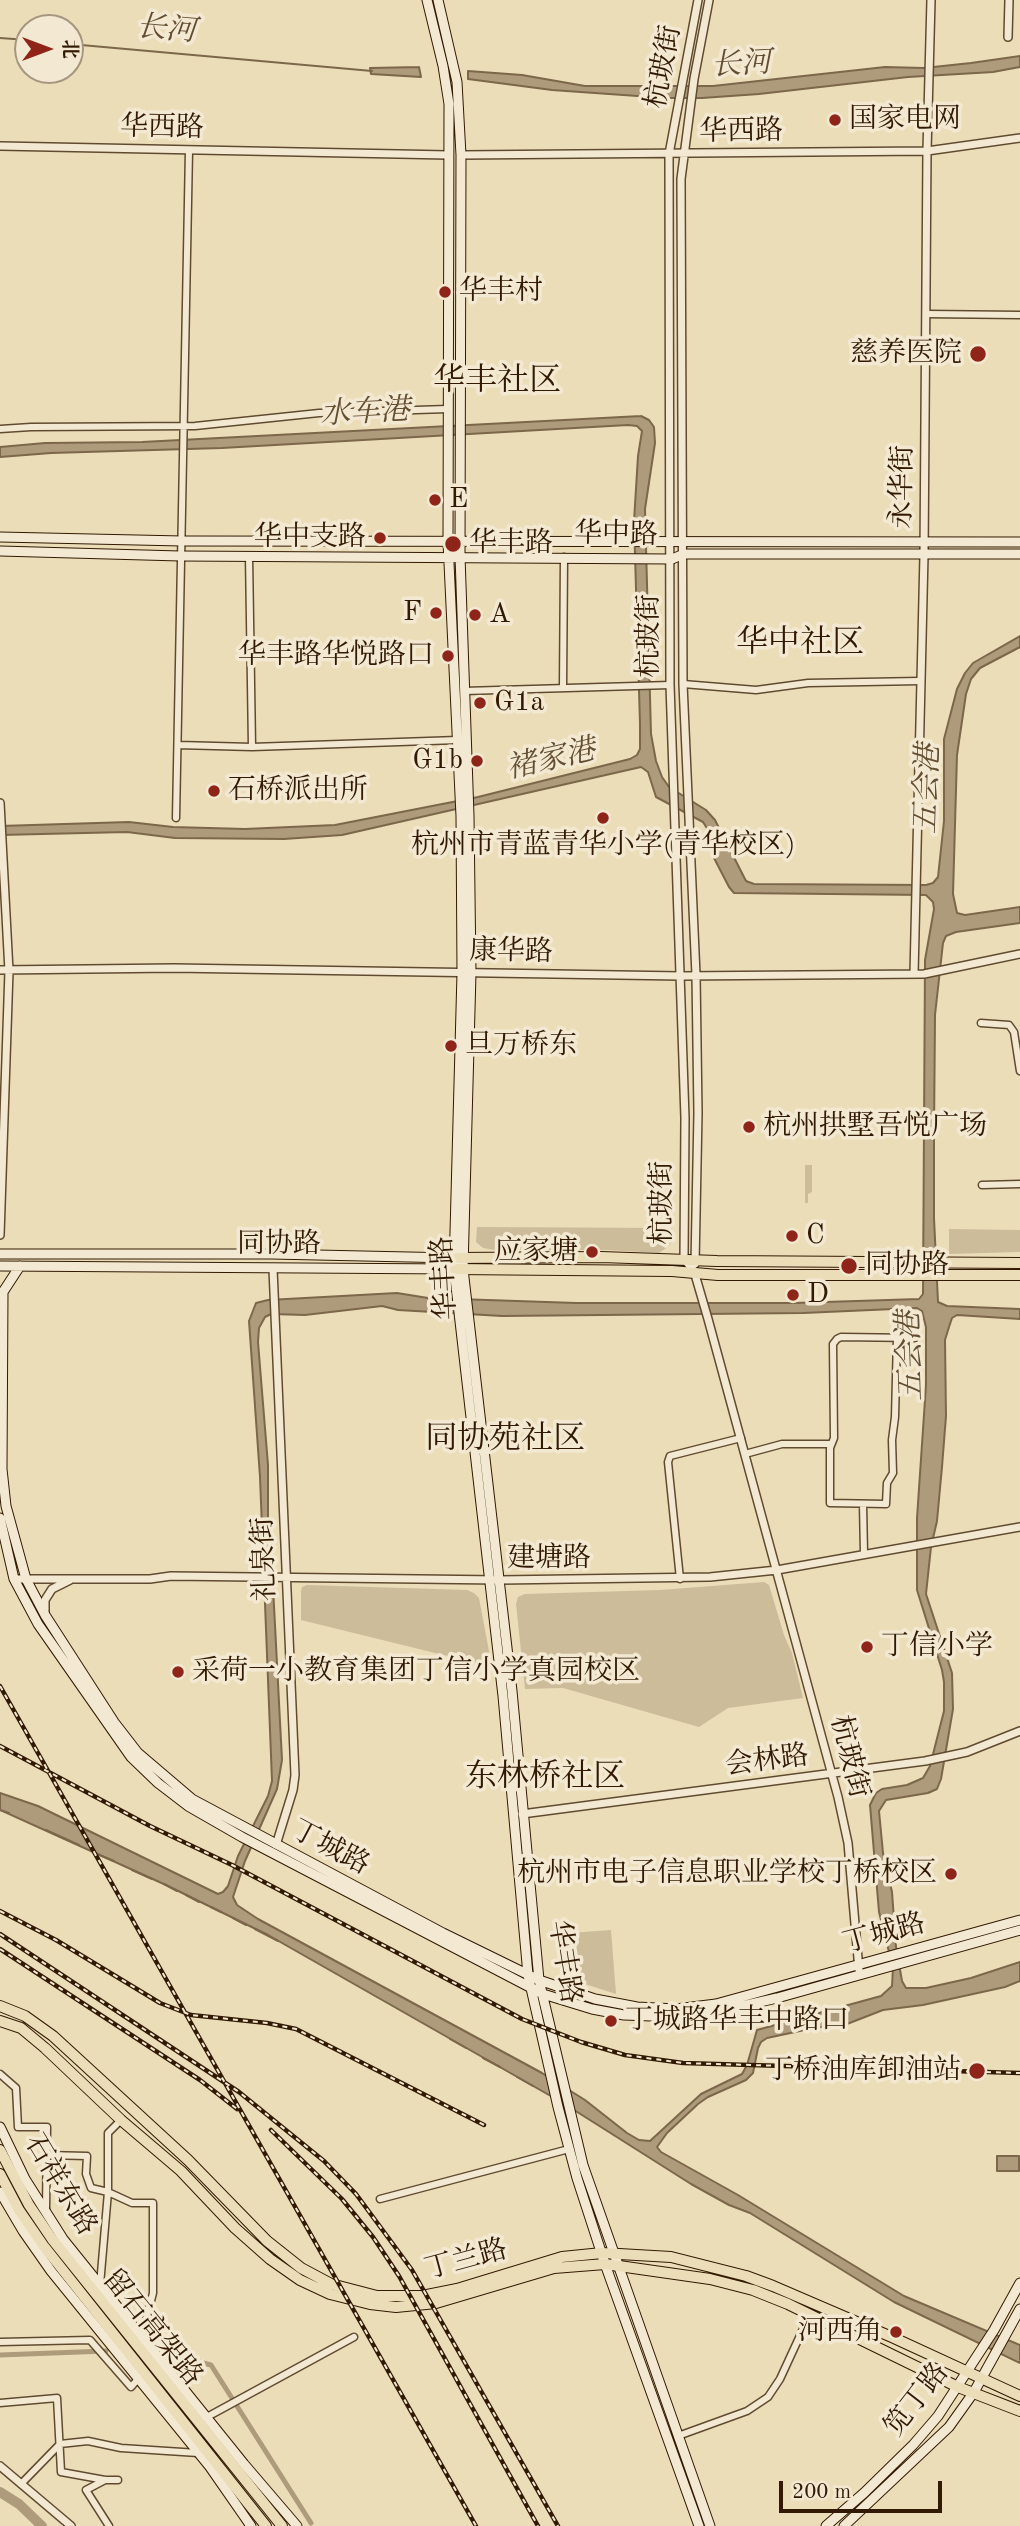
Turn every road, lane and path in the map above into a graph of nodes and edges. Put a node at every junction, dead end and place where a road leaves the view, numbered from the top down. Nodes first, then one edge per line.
1 (428, 0) edge
2 (438, 0) edge
3 (698, 0) edge
4 (709, 0) edge
5 (931, 0) edge
6 (1009, 0) edge
7 (1009, 37) dead end
8 (1020, 138) edge
9 (0, 146) edge
10 (189, 150) junction
11 (927, 151) junction
12 (683, 153) junction
13 (669, 154) junction
14 (448, 155) junction
15 (461, 155) junction
16 (926, 314) junction
17 (1020, 315) edge
18 (448, 409) junction
19 (184, 426) junction
20 (0, 429) edge
21 (0, 537) edge
22 (182, 541) junction
23 (448, 542) junction
24 (460, 542) junction
25 (672, 542) junction
26 (1020, 542) edge
27 (684, 543) junction
28 (923, 544) junction
29 (0, 551) edge
30 (684, 554) junction
31 (1020, 554) edge
32 (924, 555) junction
33 (180, 556) junction
34 (249, 556) junction
35 (455, 556) junction
36 (564, 557) junction
37 (672, 559) junction
38 (920, 681) junction
39 (683, 684) junction
40 (670, 685) junction
41 (563, 688) junction
42 (464, 691) junction
43 (458, 740) junction
44 (178, 745) junction
45 (252, 747) junction
46 (464, 795) junction
47 (0, 803) edge
48 (176, 818) dead end
49 (1, 823) edge
50 (1020, 954) edge
51 (4, 971) edge
52 (467, 973) junction
53 (914, 974) junction
54 (696, 975) junction
55 (681, 976) junction
56 (981, 1023) dead end
57 (1020, 1071) edge
58 (1020, 1184) edge
59 (982, 1185) dead end
60 (0, 1236) edge
61 (0, 1254) edge
62 (459, 1257) junction
63 (684, 1259) junction
64 (696, 1260) junction
65 (1020, 1263) edge
66 (0, 1266) edge
67 (20, 1266) junction
68 (273, 1269) junction
69 (459, 1269) junction
70 (694, 1272) junction
71 (1020, 1275) edge
72 (465, 1322) junction
73 (897, 1338) junction
74 (915, 1338) dead end
75 (741, 1438) junction
76 (831, 1444) junction
77 (745, 1454) junction
78 (863, 1504) junction
79 (0, 1518) edge
80 (1020, 1527) edge
81 (864, 1554) junction
82 (777, 1570) junction
83 (286, 1576) junction
84 (26, 1578) junction
85 (74, 1578) junction
86 (680, 1578) junction
87 (14, 1579) junction
88 (489, 1580) junction
89 (500, 1580) junction
90 (45, 1615) junction
91 (1020, 1731) edge
92 (832, 1773) junction
93 (519, 1814) junction
94 (243, 1833) junction
95 (259, 1841) junction
96 (276, 1845) junction
97 (1020, 1920) edge
98 (1020, 1930) edge
99 (901, 1959) junction
100 (859, 1969) junction
101 (528, 1975) junction
102 (535, 1984) junction
103 (543, 1994) junction
104 (0, 2007) edge
105 (0, 2021) edge
106 (0, 2074) edge
107 (121, 2120) junction
108 (0, 2127) edge
109 (569, 2149) junction
110 (0, 2150) edge
111 (46, 2155) junction
112 (0, 2174) edge
113 (0, 2192) edge
114 (108, 2192) junction
115 (380, 2199) dead end
116 (46, 2215) junction
117 (602, 2253) junction
118 (614, 2255) junction
119 (606, 2264) junction
120 (618, 2266) junction
121 (1020, 2283) edge
122 (100, 2285) junction
123 (1020, 2309) edge
124 (810, 2314) junction
125 (142, 2336) junction
126 (354, 2337) dead end
127 (0, 2343) edge
128 (968, 2372) junction
129 (982, 2378) junction
130 (138, 2379) junction
131 (958, 2387) junction
132 (974, 2392) junction
133 (1020, 2396) edge
134 (0, 2403) edge
135 (1020, 2412) edge
136 (200, 2425) junction
137 (678, 2436) junction
138 (60, 2444) junction
139 (198, 2453) junction
140 (0, 2466) edge
141 (105, 2480) junction
142 (118, 2480) dead end
143 (21, 2484) junction
144 (264, 2503) junction
145 (71, 2526) edge
146 (109, 2526) edge
147 (251, 2526) edge
148 (265, 2526) edge
149 (282, 2526) edge
150 (289, 2526) edge
151 (297, 2526) edge
152 (699, 2526) edge
153 (710, 2526) edge
154 (826, 2526) edge
155 (844, 2526) edge

1 - 14 main road, 华丰路
2 - 15 main road, 华丰路
3 - 13 street, 杭玻街
4 - 12 street, 杭玻街
5 - 11 street, 永华街
6 - 7 street
8 - 11 street, 华西路
9 - 10 street, 华西路
10 - 14 street, 华西路
10 - 19 street
11 - 12 street, 华西路
11 - 16 street, 永华街
12 - 13 street, 华西路
12 - 27 street, 杭玻街
13 - 15 street, 华西路
13 - 25 street, 杭玻街
14 - 18 main road, 华丰路
15 - 24 main road, 华丰路
16 - 17 street
16 - 28 street, 永华街
18 - 19 street
18 - 23 main road, 华丰路
19 - 20 street
19 - 22 street
21 - 22 main road, 华中路
22 - 23 main road, 华中路
22 - 33 street
23 - 24 main road, 华中路
23 - 35 main road, 华丰路
24 - 25 main road, 华中路
24 - 35 main road, 华丰路
25 - 27 main road, 华中路
25 - 37 street, 杭玻街
26 - 28 main road, 华中路
27 - 28 main road, 华中路
27 - 30 street, 杭玻街
28 - 32 street, 永华街
29 - 33 main road, 华中路
30 - 32 main road, 华中路
30 - 37 main road, 华中路
30 - 39 street, 杭玻街
31 - 32 main road, 华中路
32 - 38 street, 永华街
33 - 34 main road, 华中路
33 - 44 street
34 - 35 main road, 华中路
34 - 45 street
35 - 36 main road, 华中路
35 - 42 main road, 华丰路
35 - 43 main road, 华丰路
36 - 37 main road, 华中路
36 - 41 street
37 - 40 street, 杭玻街
38 - 39 street
38 - 53 street, 永华街
39 - 54 street, 杭玻街
40 - 41 street
40 - 55 street, 杭玻街
41 - 42 street
42 - 46 main road, 华丰路
43 - 45 street
43 - 46 main road, 华丰路
44 - 45 street
44 - 48 street
46 - 52 main road, 华丰路
47 - 49 street
49 - 51 street
50 - 53 street, 康华路
51 - 52 street, 康华路
51 - 60 street
52 - 55 street, 康华路
52 - 62 main road, 华丰路
53 - 54 street, 康华路
54 - 55 street, 康华路
54 - 64 street, 杭玻街
55 - 63 street, 杭玻街
56 - 57 street
58 - 59 street
61 - 62 main road, 同协路
62 - 63 main road, 同协路
62 - 69 main road, 华丰路
63 - 64 main road, 同协路
63 - 70 street, 杭玻街
64 - 65 main road, 同协路
64 - 70 street, 杭玻街
66 - 67 main road, 同协路
67 - 68 main road, 同协路
67 - 84 main road, 丁城路
68 - 69 main road, 同协路
68 - 83 street, 礼泉街
69 - 70 main road, 同协路
69 - 72 main road, 华丰路
70 - 71 main road, 同协路
70 - 75 street, 杭玻街
72 - 88 main road, 华丰路
72 - 89 main road, 华丰路
73 - 74 street
73 - 76 street
73 - 78 street
75 - 77 street, 杭玻街
75 - 86 street
76 - 77 street
76 - 78 street
77 - 82 street, 杭玻街
78 - 81 street
79 - 87 main road, 丁城路
80 - 81 street, 建塘路
81 - 82 street, 建塘路
82 - 86 street, 建塘路
82 - 92 street, 杭玻街
83 - 85 street, 建塘路
83 - 88 street, 建塘路
83 - 96 street, 礼泉街
84 - 85 street, 建塘路
84 - 87 street, 建塘路
84 - 90 main road, 丁城路
85 - 90 street
86 - 89 street, 建塘路
87 - 94 main road, 丁城路
88 - 89 street, 建塘路
88 - 93 main road, 华丰路
89 - 93 main road, 华丰路
90 - 94 main road, 丁城路
91 - 92 street, 会林路
92 - 93 street, 会林路
92 - 100 street, 杭玻街
93 - 101 main road, 华丰路
93 - 102 main road, 华丰路
94 - 95 main road, 丁城路
95 - 96 main road, 丁城路
95 - 102 main road, 丁城路
96 - 101 main road, 丁城路
97 - 99 main road, 丁城路
98 - 99 main road, 丁城路
99 - 100 main road, 丁城路
100 - 102 main road, 丁城路
100 - 103 main road, 丁城路
101 - 102 main road, 丁城路
102 - 103 main road, 华丰路
102 - 109 main road, 华丰路
103 - 118 main road, 华丰路
104 - 117 main road, 丁兰路
105 - 107 main road, 丁兰路
106 - 111 street
107 - 114 street
107 - 119 main road, 丁兰路
108 - 116 main road, 石祥东路
109 - 115 street
109 - 117 main road, 华丰路
110 - 136 main road, 留石高架路
111 - 114 street
111 - 116 street
112 - 136 main road, 留石高架路
113 - 130 main road, 石祥东路
114 - 122 street
114 - 125 street
116 - 122 main road, 石祥东路
117 - 118 main road, 丁兰路
117 - 119 main road, 华丰路
118 - 120 main road, 华丰路
118 - 128 main road, 丁兰路
119 - 120 main road, 丁兰路
119 - 152 main road, 华丰路
120 - 124 main road, 丁兰路
120 - 137 main road, 华丰路
121 - 128 main road, 笕丁路
122 - 125 main road, 石祥东路
123 - 129 main road, 笕丁路
124 - 131 main road, 丁兰路
124 - 137 street
125 - 136 main road, 石祥东路
126 - 136 street
127 - 130 street
128 - 129 main road, 丁兰路
128 - 131 main road, 笕丁路
129 - 132 main road, 笕丁路
129 - 133 main road, 丁兰路
130 - 139 main road, 石祥东路
131 - 132 main road, 丁兰路
131 - 154 main road, 笕丁路
132 - 135 main road, 丁兰路
132 - 155 main road, 笕丁路
134 - 138 street
136 - 144 main road, 留石高架路
136 - 148 main road, 留石高架路
136 - 151 main road, 石祥东路
137 - 153 main road, 华丰路
138 - 139 street
138 - 141 street
138 - 143 street
139 - 147 main road, 石祥东路
140 - 143 street
141 - 142 street
141 - 146 street
143 - 145 street
144 - 149 main road, 留石高架路
144 - 150 main road

